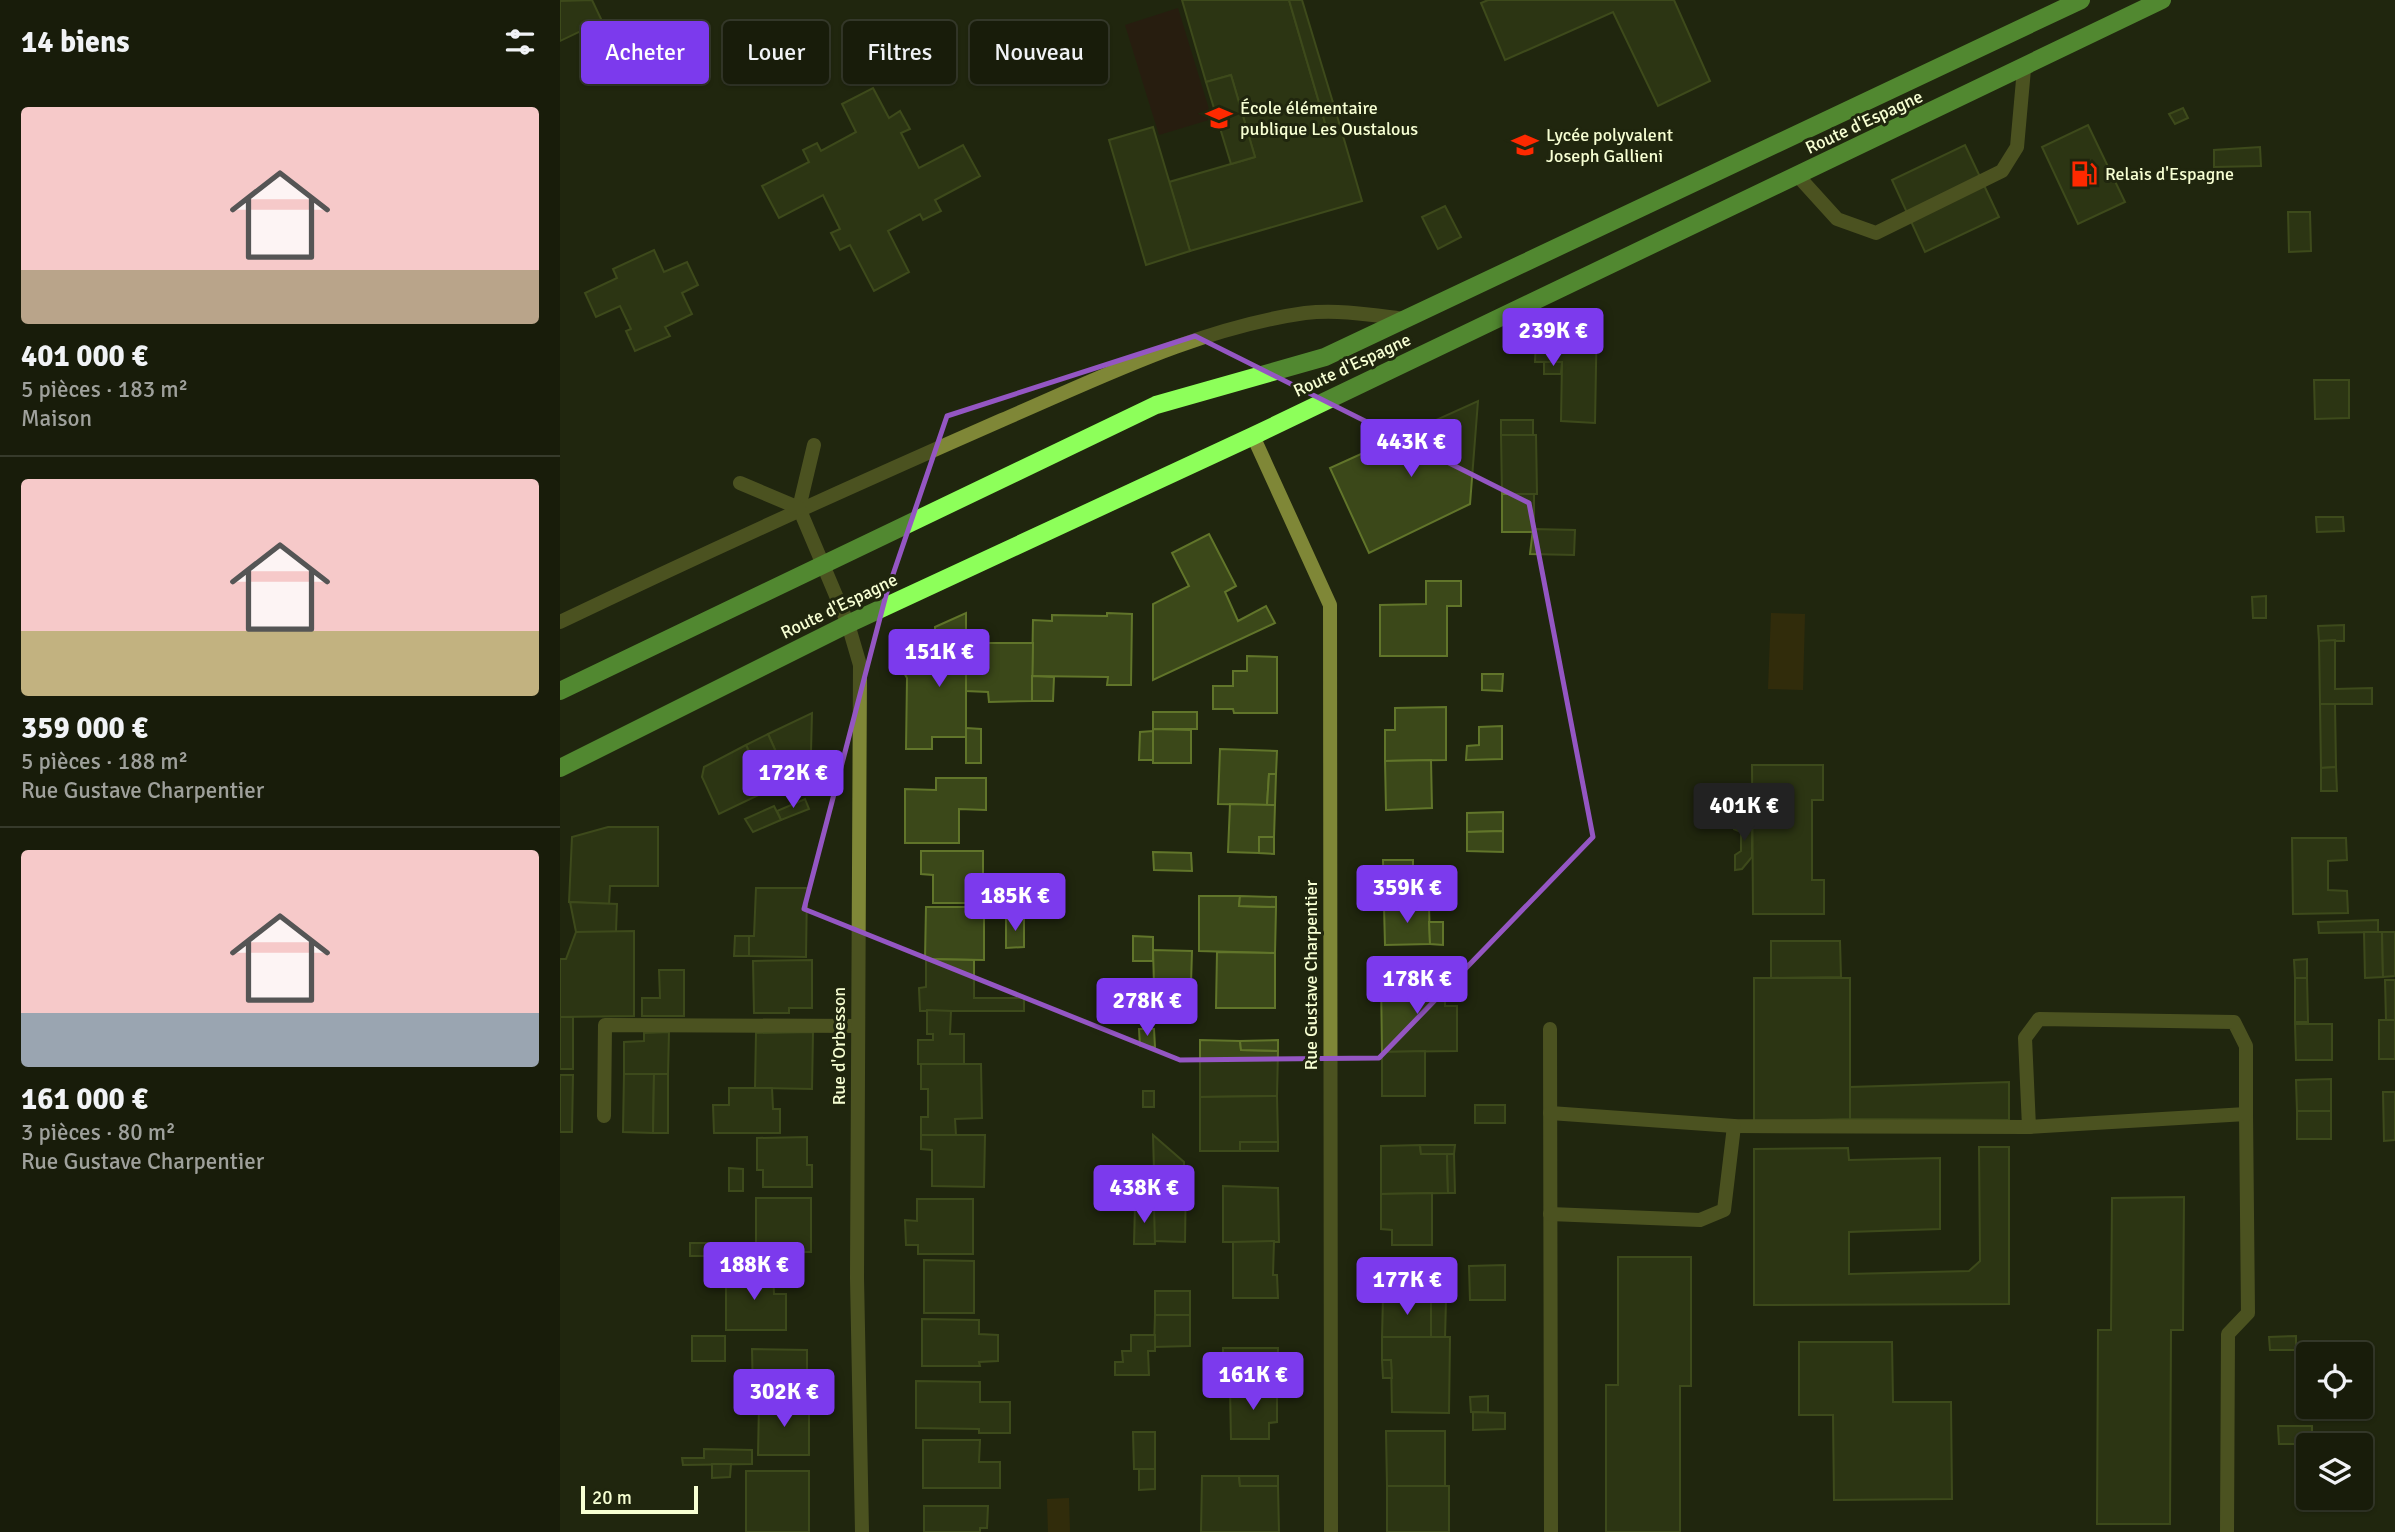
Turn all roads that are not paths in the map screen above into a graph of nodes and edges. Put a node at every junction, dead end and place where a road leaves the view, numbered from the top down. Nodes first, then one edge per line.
1 (2081, 0) edge
2 (2162, 0) edge
3 (2024, 69) junction
4 (1798, 176) junction
5 (1407, 319) junction
6 (1253, 436) junction
7 (814, 445) dead end
8 (740, 483) dead end
9 (799, 508) junction
10 (825, 565) junction
11 (560, 622) edge
12 (848, 624) junction
13 (560, 691) edge
14 (560, 768) edge
15 (858, 1026) junction
16 (1550, 1029) dead end
17 (1550, 1113) junction
18 (2246, 1114) junction
19 (604, 1116) dead end
20 (1734, 1126) junction
21 (2029, 1127) junction
22 (1550, 1213) junction
23 (862, 1532) edge
24 (1331, 1532) edge
25 (1551, 1532) edge
26 (2227, 1532) edge

1 - 5 main road, Route d'Espagne
2 - 3 main road, Route d'Espagne
3 - 4 main road, Route d'Espagne
3 - 4 street
4 - 6 main road, Route d'Espagne
5 - 9 street
5 - 10 main road, Route d'Espagne
6 - 12 main road, Route d'Espagne
6 - 24 street, Rue Gustave Charpentier
7 - 9 street
8 - 9 street
9 - 10 street
9 - 11 street
10 - 12 street, Rue d'Orbesson
10 - 13 main road, Route d'Espagne
12 - 14 main road, Route d'Espagne
12 - 15 street, Rue d'Orbesson
15 - 19 street
15 - 23 street, Rue d'Orbesson
16 - 17 street
17 - 20 street
17 - 22 street
18 - 21 street
18 - 21 street
18 - 26 street
20 - 21 street
20 - 22 street
22 - 25 street

